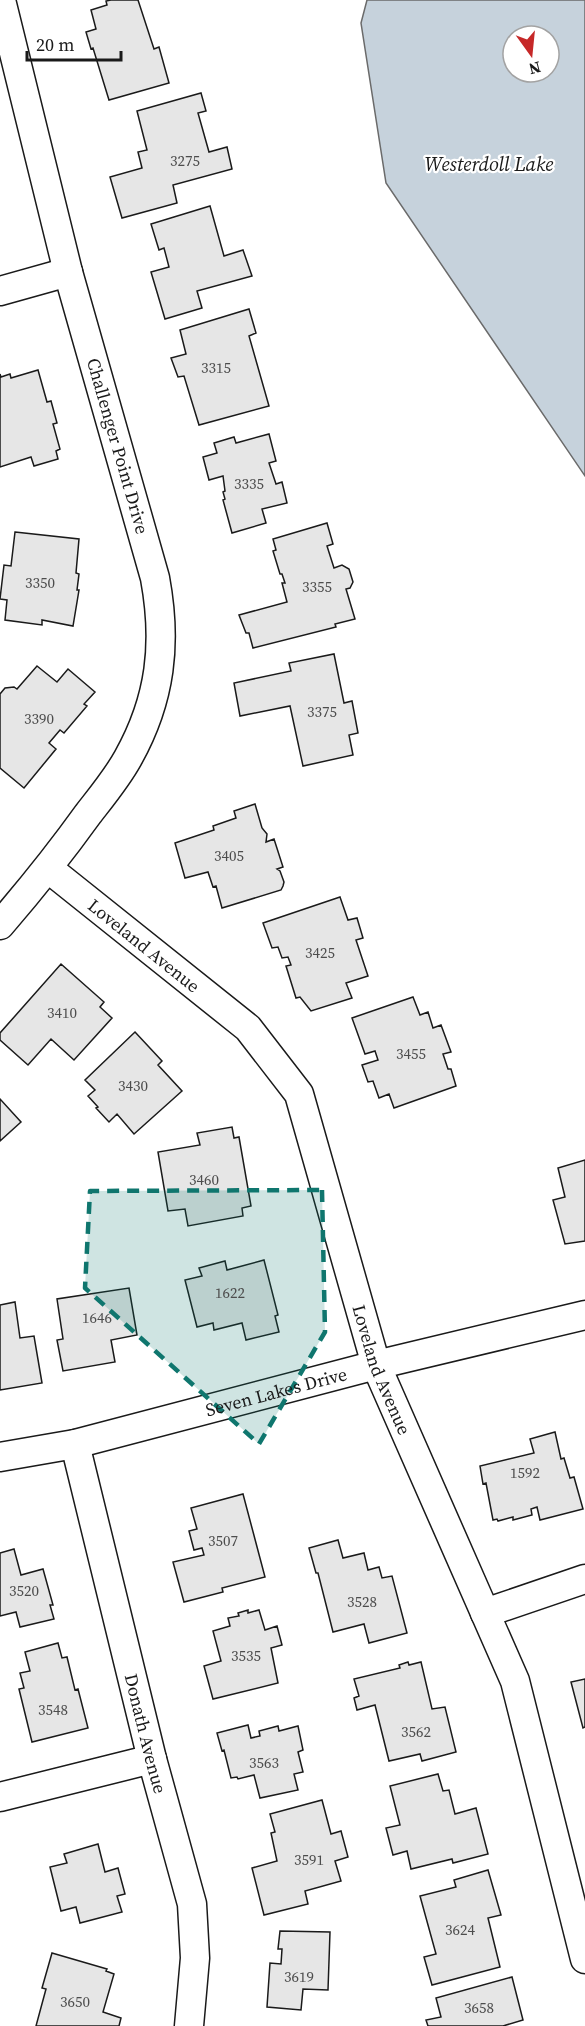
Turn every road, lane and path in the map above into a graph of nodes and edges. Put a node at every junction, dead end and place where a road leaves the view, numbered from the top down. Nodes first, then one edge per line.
1 (1, 0) edge
2 (68, 272) junction
3 (0, 291) edge
4 (49, 869) junction
5 (0, 925) edge
6 (585, 1315) edge
7 (376, 1365) junction
8 (75, 1444) junction
9 (0, 1457) edge
10 (585, 1579) edge
11 (485, 1613) junction
12 (152, 1759) junction
13 (0, 1797) edge
14 (585, 1959) edge
15 (189, 2026) edge

1 - 2 street, Challenger Point Drive
2 - 3 street
2 - 4 street, Challenger Point Drive
4 - 5 street, Challenger Point Drive
4 - 7 street, Loveland Avenue
6 - 7 street, Seven Lakes Drive
7 - 8 street, Seven Lakes Drive
7 - 11 street, Loveland Avenue
8 - 9 street, Seven Lakes Drive
8 - 12 street, Donath Avenue
10 - 11 street
11 - 14 street, Loveland Avenue
12 - 13 street
12 - 15 street, Donath Avenue

